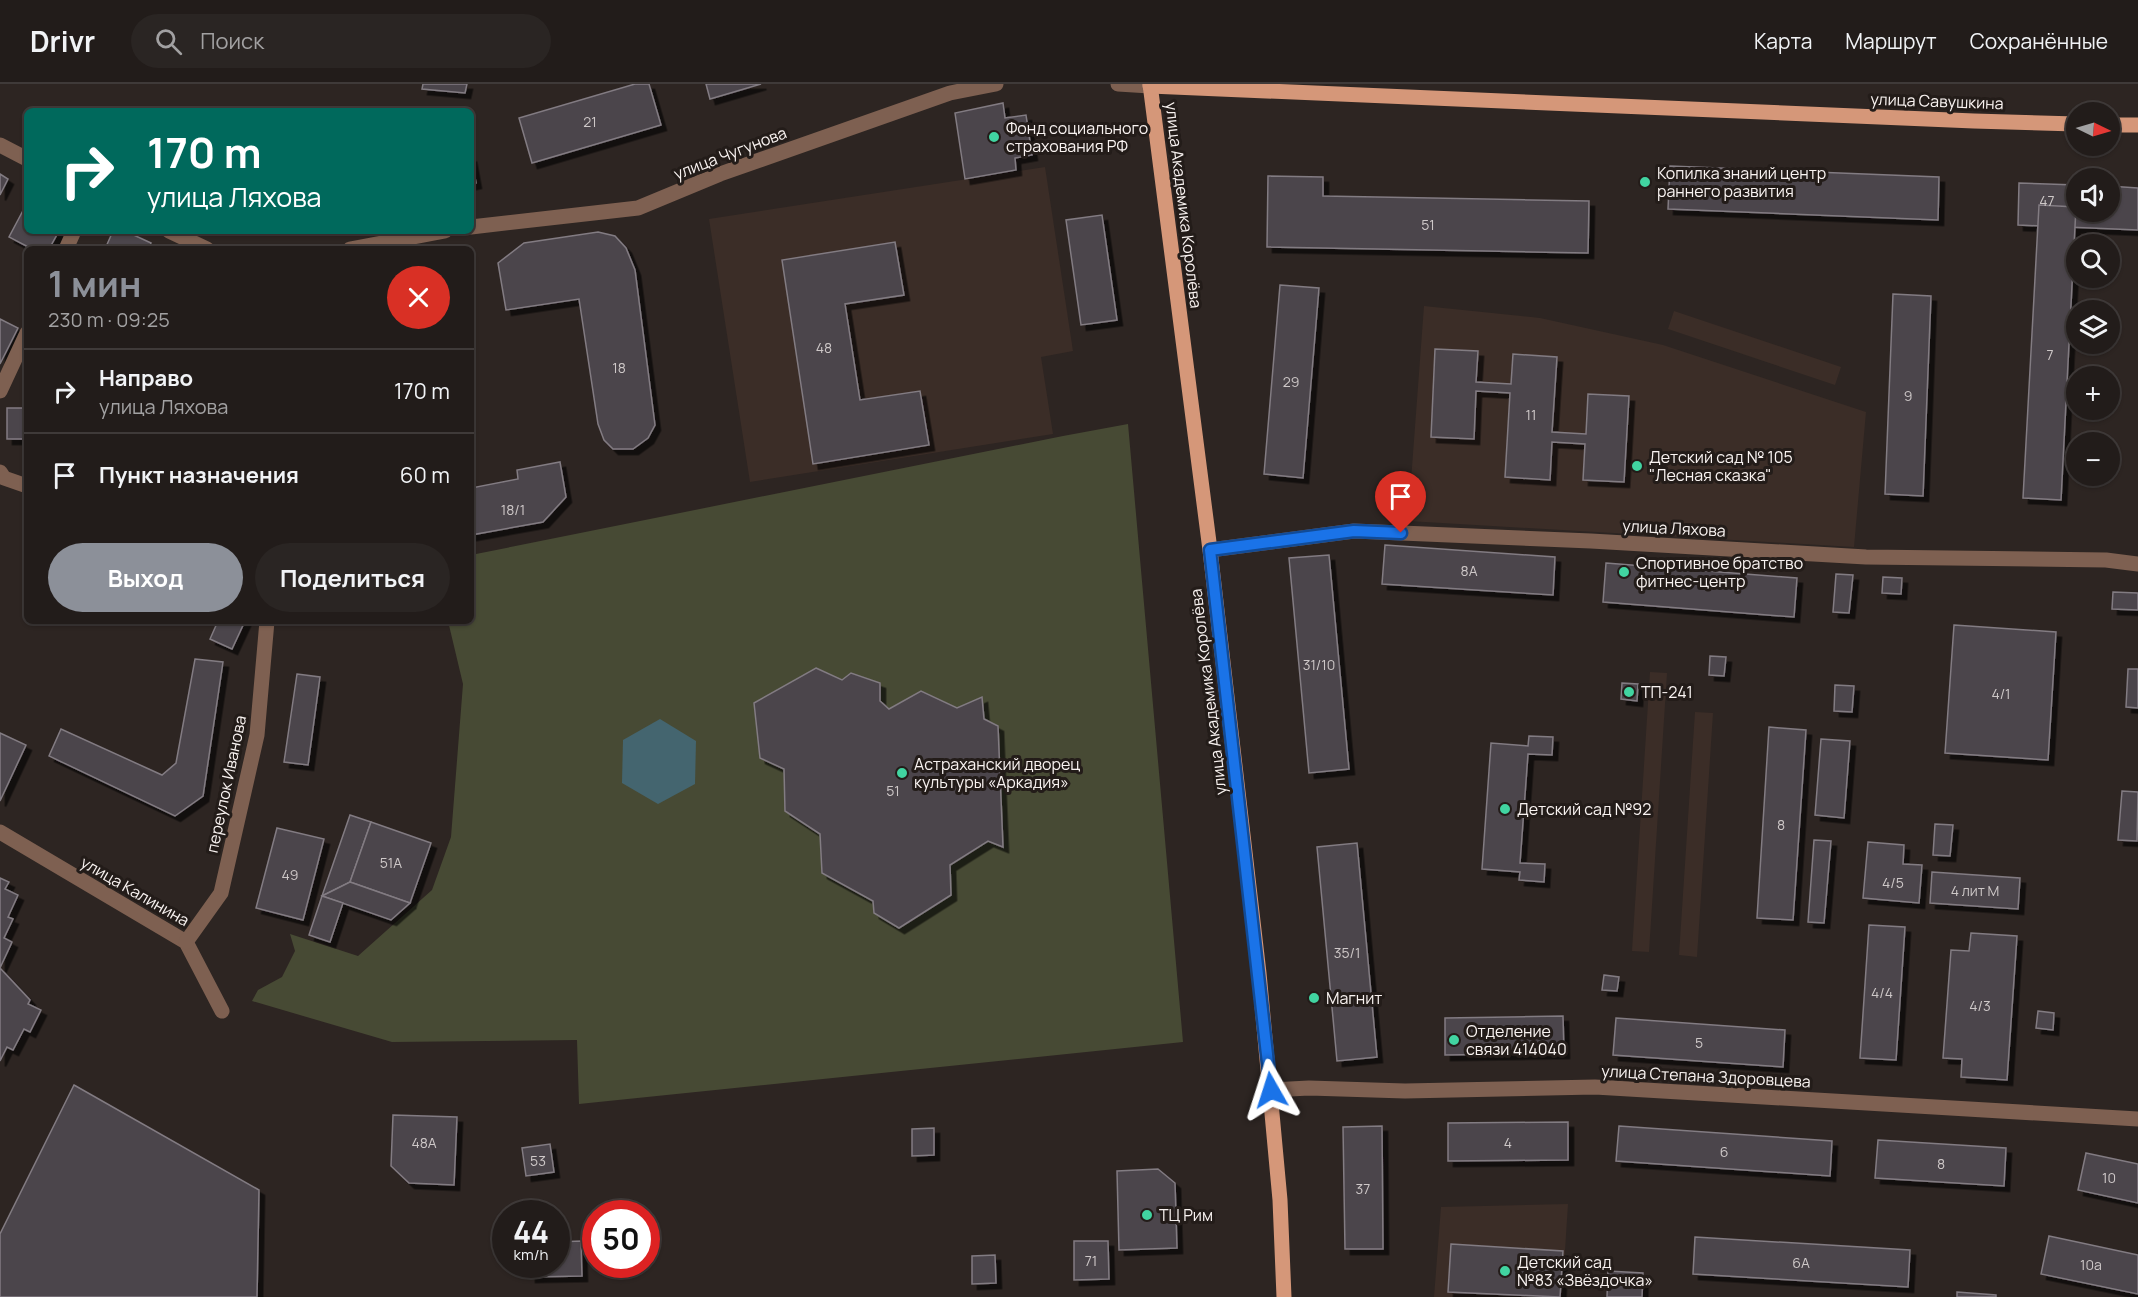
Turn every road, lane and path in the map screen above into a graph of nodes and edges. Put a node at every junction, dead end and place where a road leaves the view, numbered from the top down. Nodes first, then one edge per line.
1 (996, 84) edge
2 (1118, 84) edge
3 (1150, 85) edge
4 (2066, 124) edge
5 (2120, 125) edge
6 (2138, 125) edge
7 (0, 145) edge
8 (24, 157) edge
9 (474, 227) edge
10 (175, 234) edge
11 (429, 234) edge
12 (201, 246) edge
13 (366, 246) edge
14 (24, 339) edge
15 (0, 391) edge
16 (0, 472) edge
17 (24, 485) edge
18 (1210, 550) junction
19 (2138, 564) edge
20 (267, 624) edge
21 (0, 832) edge
22 (186, 942) junction
23 (222, 1011) dead end
24 (1271, 1090) junction
25 (2138, 1119) edge
26 (1284, 1297) edge

1 - 9 street, улица Чугунова
2 - 3 street
3 - 4 main road, улица Савушкина
3 - 18 main road, улица Академика Королёва
5 - 6 main road
7 - 8 street
10 - 12 street
11 - 13 street
14 - 15 street
16 - 17 street
18 - 19 street, улица Ляхова
18 - 24 main road, улица Академика Королёва
20 - 22 street, переулок Иванова
21 - 22 street, улица Калинина
22 - 23 street, улица Калинина
24 - 25 street, улица Степана Здоровцева
24 - 26 main road, улица Академика Королёва

